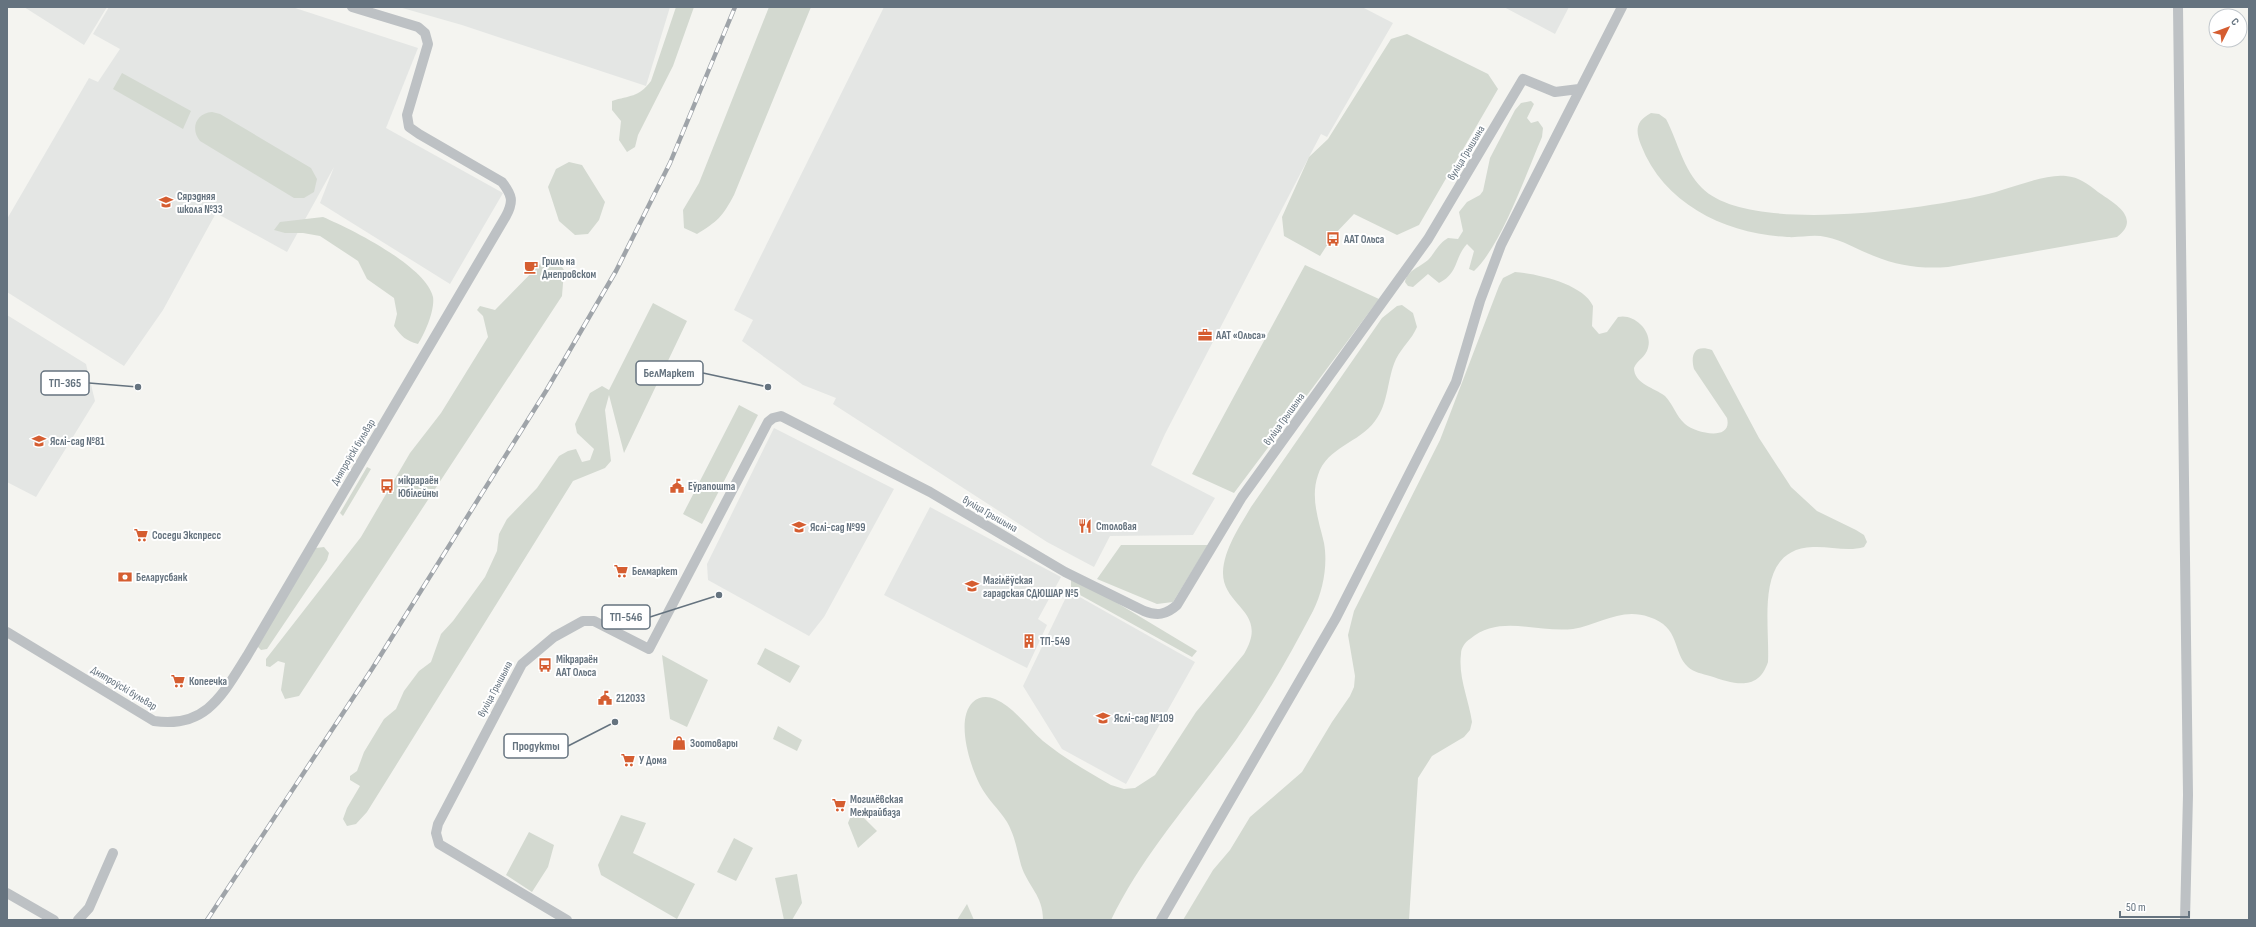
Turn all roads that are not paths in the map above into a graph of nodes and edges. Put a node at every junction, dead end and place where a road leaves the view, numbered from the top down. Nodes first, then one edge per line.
1 (352, 7) edge
2 (1622, 7) edge
3 (2178, 7) edge
4 (1579, 89) junction
5 (7, 632) edge
6 (113, 853) dead end
7 (7, 893) edge
8 (54, 920) edge
9 (78, 920) edge
10 (567, 920) edge
11 (1161, 920) edge
12 (2185, 920) edge

1 - 5 street, Дняпроўскі бульвар
2 - 4 street
3 - 12 street
4 - 10 street, вуліца Грышына
4 - 11 street
6 - 9 street
7 - 8 street

